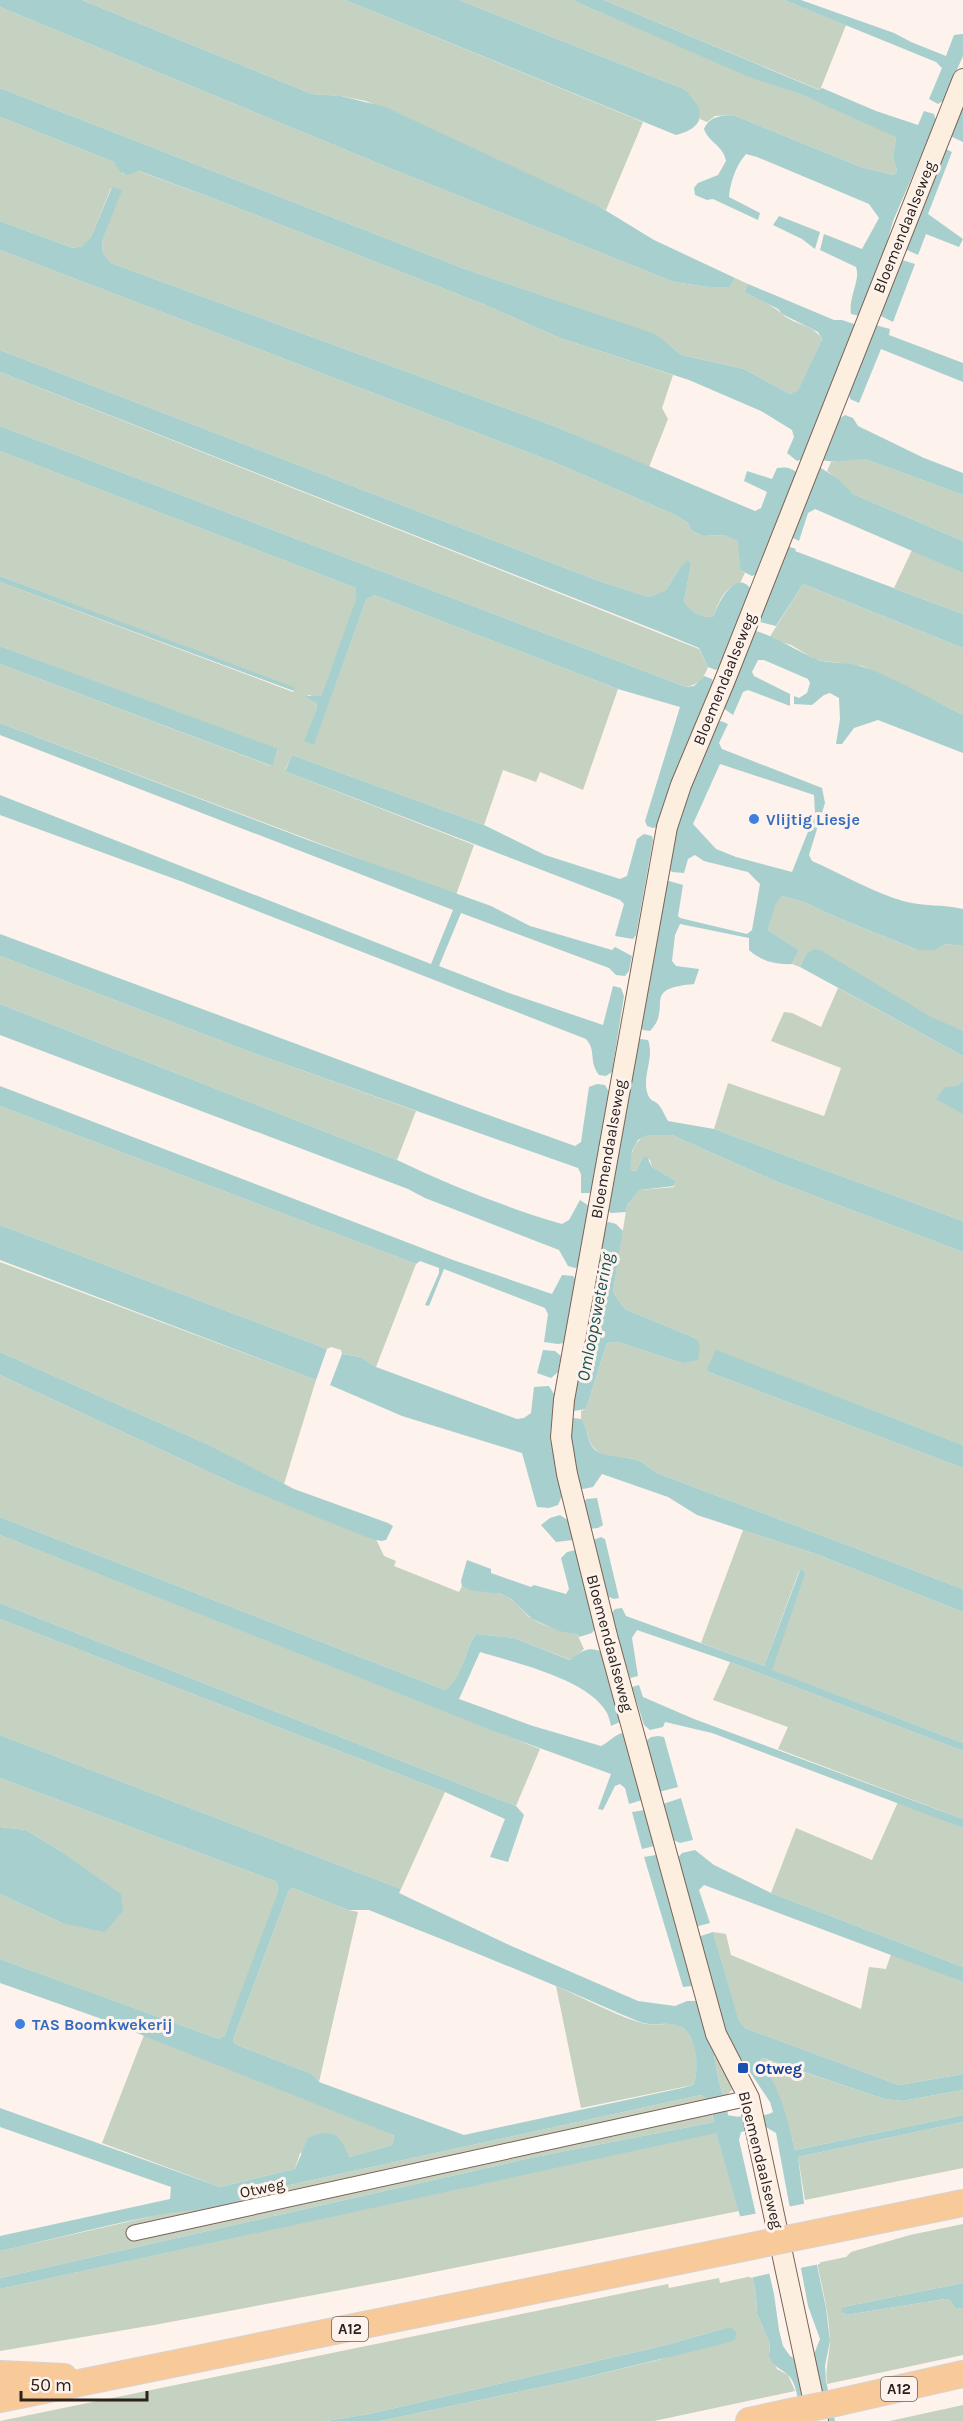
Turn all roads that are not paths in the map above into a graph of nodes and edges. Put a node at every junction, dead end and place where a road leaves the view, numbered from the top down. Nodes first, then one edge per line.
1 (963, 80) edge
2 (753, 2114) junction
3 (963, 2203) edge
4 (134, 2234) dead end
5 (0, 2374) edge
6 (963, 2374) edge
7 (107, 2379) junction
8 (0, 2399) edge
9 (827, 2412) edge
10 (749, 2421) edge

1 - 2 street, Bloemendaalseweg
2 - 4 street, Otweg
2 - 9 street, Bloemendaalseweg
3 - 7 highway, A12, bridge
5 - 7 highway, A12
6 - 9 highway, A12
7 - 8 highway, A12
9 - 10 highway, A12, bridge

